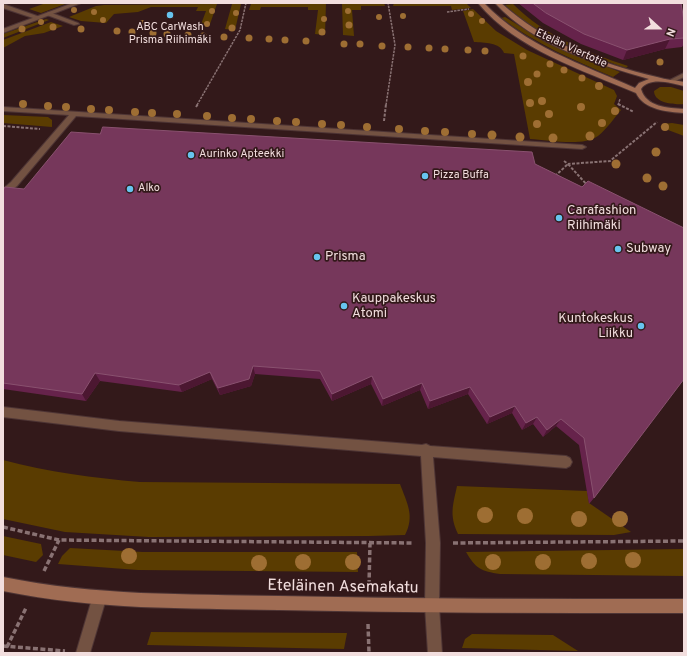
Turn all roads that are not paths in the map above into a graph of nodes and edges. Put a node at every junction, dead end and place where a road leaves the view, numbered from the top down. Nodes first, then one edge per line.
1 (78, 3) edge
2 (481, 3) edge
3 (498, 3) edge
4 (3, 6) edge
5 (49, 14) junction
6 (38, 18) junction
7 (76, 24) dead end
8 (3, 31) edge
9 (684, 75) edge
10 (659, 80) junction
11 (671, 81) junction
12 (684, 84) edge
13 (638, 92) junction
14 (3, 109) edge
15 (683, 111) edge
16 (74, 114) junction
17 (582, 147) dead end
18 (3, 193) edge
19 (3, 412) edge
20 (426, 449) junction
21 (566, 462) dead end
22 (3, 584) edge
23 (99, 599) junction
24 (432, 606) junction
25 (684, 606) edge
26 (83, 653) edge
27 (435, 653) edge

1 - 5 street
2 - 13 street, Etelän Viertotie
3 - 10 street, Etelän Viertotie
4 - 6 street
5 - 6 street
5 - 7 street
6 - 8 street
9 - 11 street
10 - 11 street
10 - 13 street
11 - 12 street
13 - 15 street, Etelän Viertotie
14 - 16 street
16 - 17 street
16 - 18 street
19 - 20 street
20 - 21 street
20 - 24 street
22 - 23 street, Eteläinen Asemakatu
23 - 24 street, Eteläinen Asemakatu
23 - 26 street
24 - 25 street, Eteläinen Asemakatu
24 - 27 street

